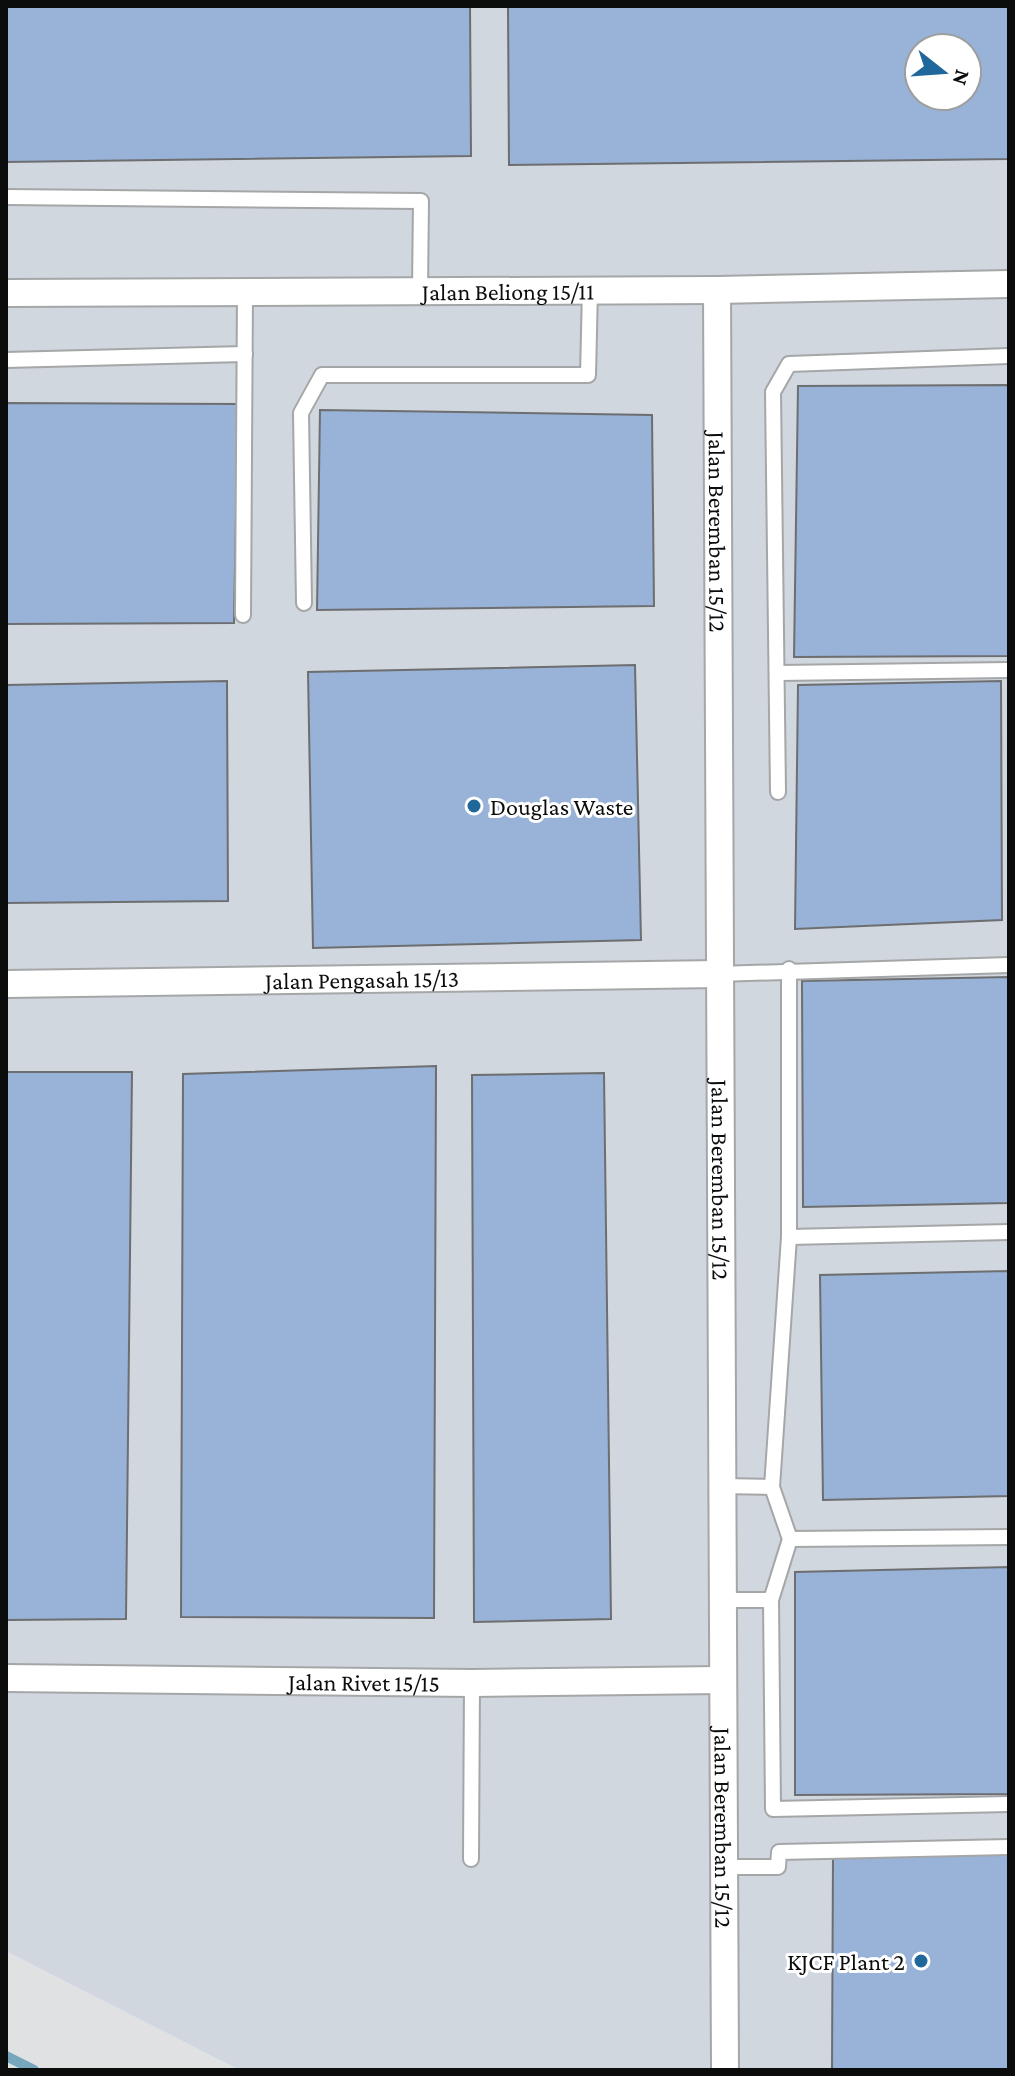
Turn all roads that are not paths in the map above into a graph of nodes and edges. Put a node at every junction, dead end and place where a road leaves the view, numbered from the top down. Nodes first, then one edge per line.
1 (6, 197) edge
2 (1009, 284) edge
3 (590, 289) junction
4 (420, 290) junction
5 (717, 290) junction
6 (245, 291) junction
7 (6, 293) edge
8 (245, 354) junction
9 (1009, 356) edge
10 (6, 360) edge
11 (304, 603) dead end
12 (243, 615) dead end
13 (1009, 670) edge
14 (777, 673) junction
15 (778, 792) dead end
16 (1009, 965) edge
17 (789, 969) junction
18 (718, 974) junction
19 (6, 984) edge
20 (1009, 1232) edge
21 (789, 1237) junction
22 (720, 1486) junction
23 (772, 1487) junction
24 (1009, 1537) edge
25 (790, 1539) junction
26 (720, 1600) junction
27 (771, 1600) junction
28 (6, 1678) edge
29 (721, 1680) junction
30 (472, 1683) junction
31 (1009, 1804) edge
32 (1009, 1847) edge
33 (471, 1859) dead end
34 (722, 1867) junction
35 (725, 2070) edge

1 - 4 lane
2 - 5 street, Jalan Beliong 15/11
3 - 4 street, Jalan Beliong 15/11
3 - 5 street, Jalan Beliong 15/11
3 - 11 lane
4 - 6 street, Jalan Beliong 15/11
5 - 18 street, Jalan Beremban 15/12
6 - 7 street, Jalan Beliong 15/11
6 - 8 lane
8 - 10 lane
8 - 12 lane
9 - 14 lane
13 - 14 lane
14 - 15 lane
16 - 17 lane
17 - 18 lane
17 - 21 lane
18 - 19 street, Jalan Pengasah 15/13
18 - 22 street, Jalan Beremban 15/12
20 - 21 lane
21 - 23 lane
22 - 23 lane
22 - 26 street, Jalan Beremban 15/12
23 - 25 lane
24 - 25 lane
25 - 27 lane
26 - 27 lane
26 - 29 street, Jalan Beremban 15/12
27 - 31 lane
28 - 30 street, Jalan Rivet 15/15
29 - 30 street, Jalan Rivet 15/15
29 - 34 street, Jalan Beremban 15/12
30 - 33 lane
32 - 34 lane
34 - 35 street, Jalan Beremban 15/12

